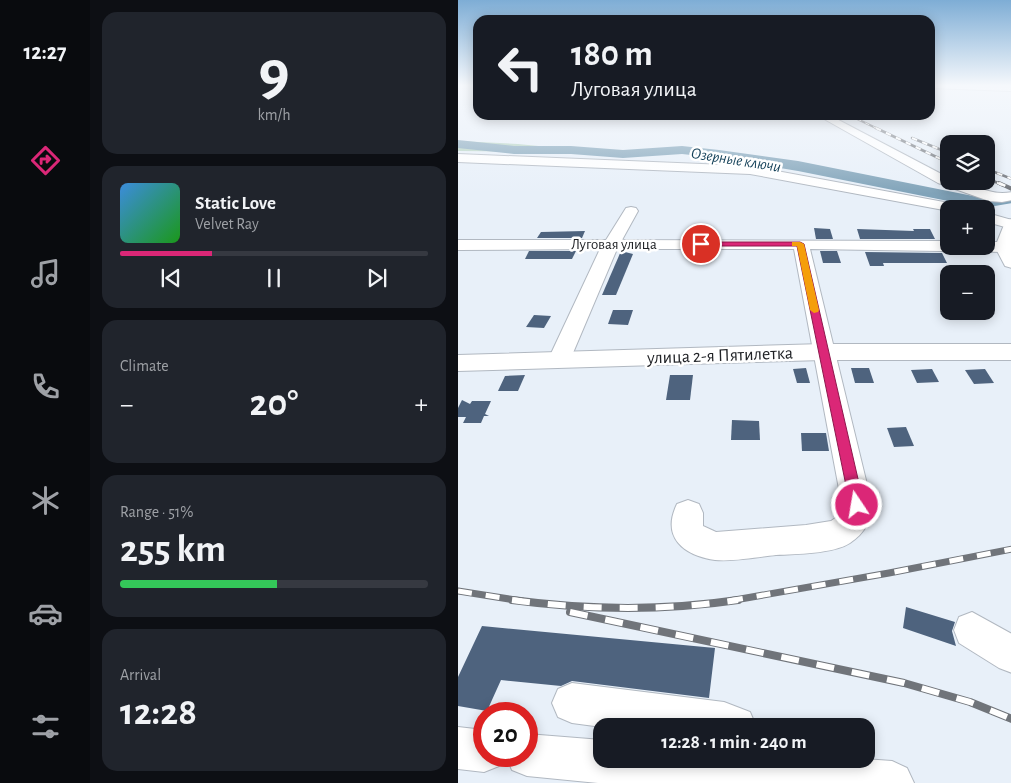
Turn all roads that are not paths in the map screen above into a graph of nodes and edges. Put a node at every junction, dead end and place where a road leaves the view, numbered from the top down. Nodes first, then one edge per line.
1 (834, 122) edge
2 (458, 158) edge
3 (1012, 196) edge
4 (940, 205) edge
5 (631, 211) dead end
6 (995, 220) edge
7 (1011, 225) edge
8 (611, 244) junction
9 (800, 244) junction
10 (458, 245) edge
11 (940, 246) edge
12 (995, 252) edge
13 (1008, 254) edge
14 (823, 352) junction
15 (1012, 352) edge
16 (559, 360) junction
17 (458, 363) edge
18 (688, 513) dead end
19 (972, 630) dead end
20 (1012, 655) edge
21 (572, 703) dead end
22 (692, 718) edge
23 (458, 748) edge
24 (473, 750) edge
25 (538, 756) edge
26 (709, 768) edge
27 (784, 768) edge
28 (621, 773) edge
29 (892, 783) edge

1 - 3 street
2 - 4 street
5 - 8 street
6 - 7 street
7 - 13 main road
8 - 9 street, Луговая улица
8 - 10 street, Луговая улица
8 - 16 street
9 - 11 street, Луговая улица
9 - 14 street
12 - 13 street, Луговая улица
14 - 15 main road, улица 2-я Пятилетка
14 - 16 main road, улица 2-я Пятилетка
14 - 18 street
16 - 17 main road, улица 2-я Пятилетка
19 - 20 street
21 - 22 street
23 - 24 street
25 - 28 street
26 - 28 street
27 - 29 street

